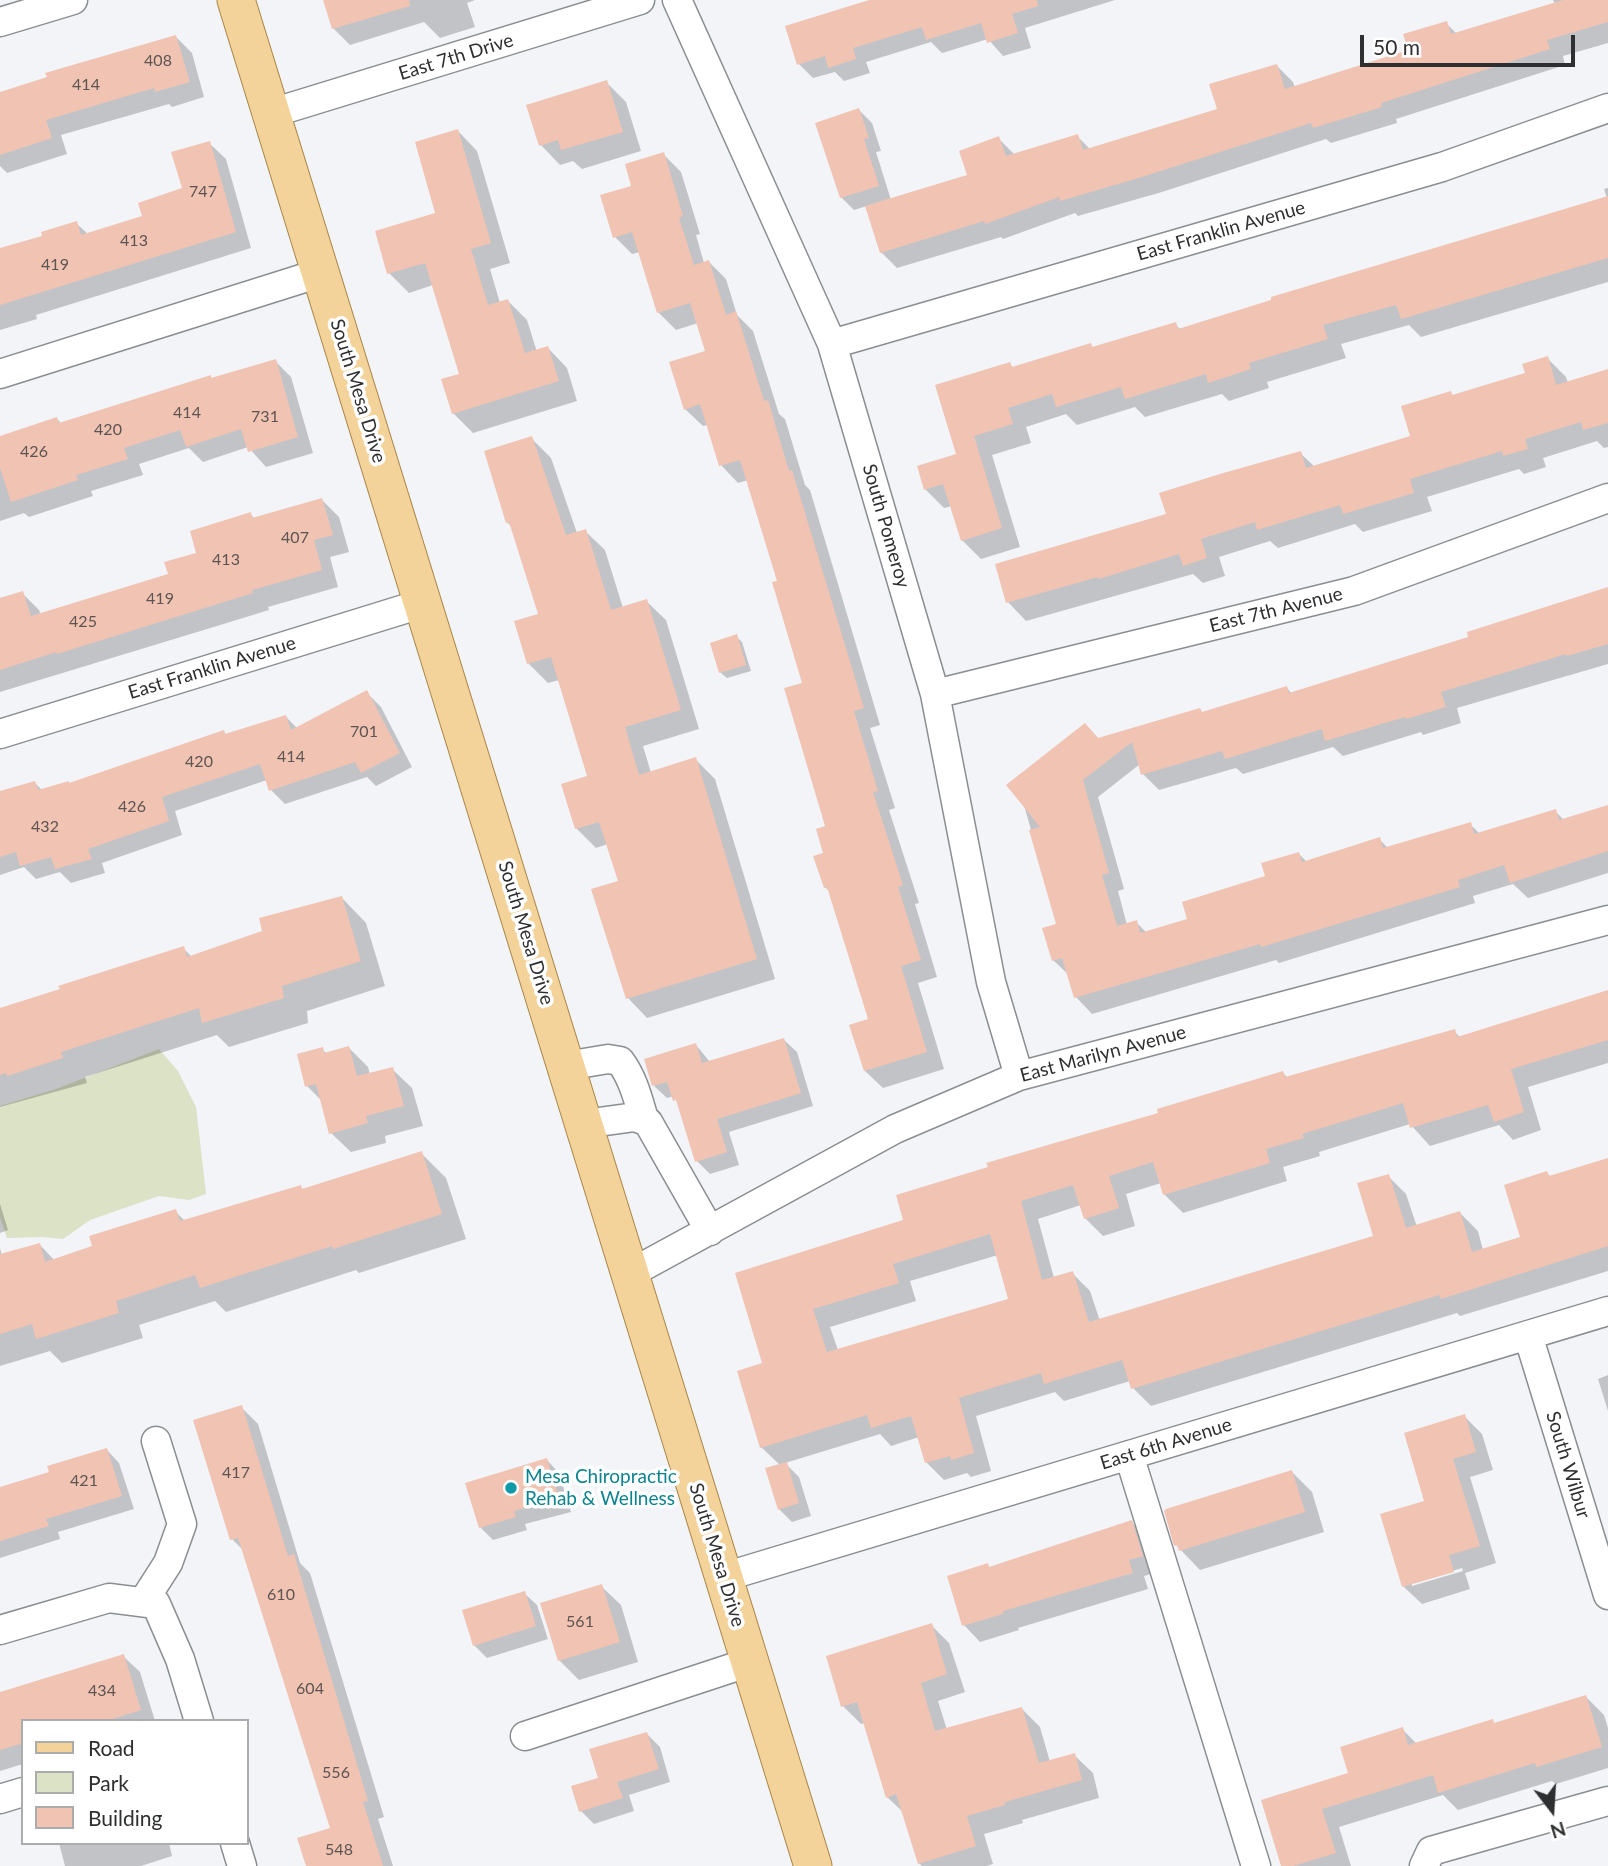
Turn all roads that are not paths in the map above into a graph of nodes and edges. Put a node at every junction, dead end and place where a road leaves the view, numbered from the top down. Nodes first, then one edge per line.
1 (73, 0) edge
2 (236, 0) edge
3 (640, 0) edge
4 (677, 0) edge
5 (0, 22) edge
6 (1608, 108) edge
7 (272, 113) junction
8 (320, 272) junction
9 (832, 344) junction
10 (0, 374) edge
11 (1608, 498) edge
12 (424, 603) junction
13 (935, 694) junction
14 (0, 734) edge
15 (1608, 920) edge
16 (566, 1066) junction
17 (1019, 1076) junction
18 (644, 1119) junction
19 (584, 1124) junction
20 (710, 1231) junction
21 (631, 1273) junction
22 (1608, 1311) edge
23 (1528, 1335) junction
24 (156, 1441) dead end
25 (1129, 1455) junction
26 (724, 1577) junction
27 (1608, 1595) edge
28 (149, 1603) junction
29 (0, 1630) edge
30 (750, 1662) junction
31 (197, 1719) edge
32 (525, 1736) dead end
33 (21, 1793) edge
34 (0, 1799) edge
35 (1608, 1801) edge
36 (236, 1845) edge
37 (1428, 1859) edge
38 (242, 1866) edge
39 (813, 1866) edge
40 (1256, 1866) edge

1 - 5 street
2 - 7 main road, South Mesa Drive
3 - 7 street, East 7th Drive
4 - 9 street, South Pomeroy
6 - 9 street, East Franklin Avenue
7 - 8 main road, South Mesa Drive
8 - 10 street
8 - 12 main road, South Mesa Drive
9 - 13 street, South Pomeroy
11 - 13 street, East 7th Avenue
12 - 14 street, East Franklin Avenue
12 - 16 main road, South Mesa Drive
13 - 17 street, South Pomeroy
15 - 17 street, East Marilyn Avenue
16 - 18 street
16 - 19 main road, South Mesa Drive
17 - 20 street, East Marilyn Avenue
18 - 19 street
18 - 20 street
19 - 21 main road, South Mesa Drive
20 - 21 street, East Marilyn Avenue
21 - 26 main road, South Mesa Drive
22 - 23 street, East 6th Avenue
23 - 25 street, East 6th Avenue
23 - 27 street, South Wilbur
24 - 28 street
25 - 26 street, East 6th Avenue
25 - 40 street
26 - 30 main road, South Mesa Drive
28 - 29 street
28 - 31 street
30 - 32 street
30 - 39 main road, South Mesa Drive
33 - 34 street
35 - 37 street
36 - 38 street

